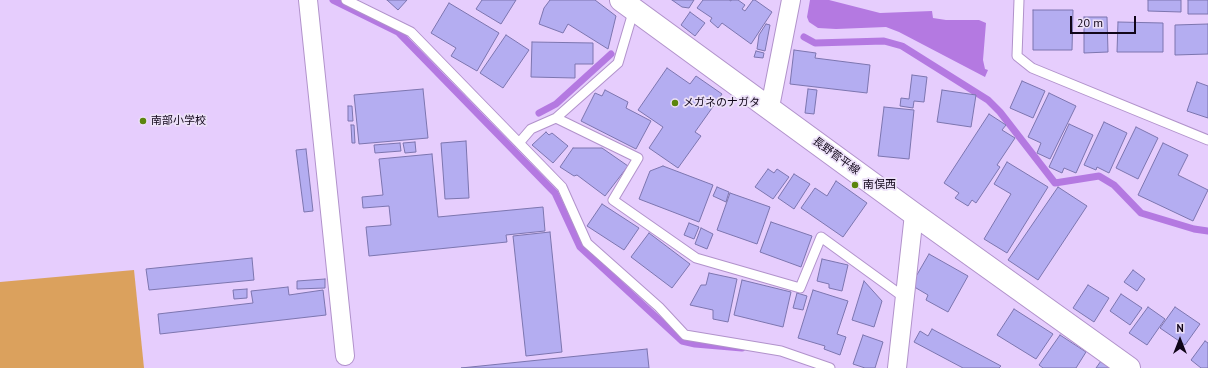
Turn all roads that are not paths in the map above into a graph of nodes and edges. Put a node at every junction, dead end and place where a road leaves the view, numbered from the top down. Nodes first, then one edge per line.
1 (308, 0) edge
2 (346, 0) edge
3 (791, 0) edge
4 (1019, 0) edge
5 (628, 4) edge
6 (770, 107) junction
7 (556, 118) junction
8 (1208, 140) edge
9 (519, 143) junction
10 (914, 214) junction
11 (905, 298) junction
12 (345, 356) dead end
13 (830, 368) edge
14 (897, 368) edge
15 (1129, 368) edge

1 - 12 street
2 - 9 lane
3 - 6 street
4 - 8 lane
5 - 6 main road, 長野菅平線
5 - 7 lane
6 - 10 main road, 長野菅平線
7 - 9 lane
7 - 11 lane
9 - 13 lane
10 - 11 street
10 - 15 main road, 長野菅平線
11 - 14 street

